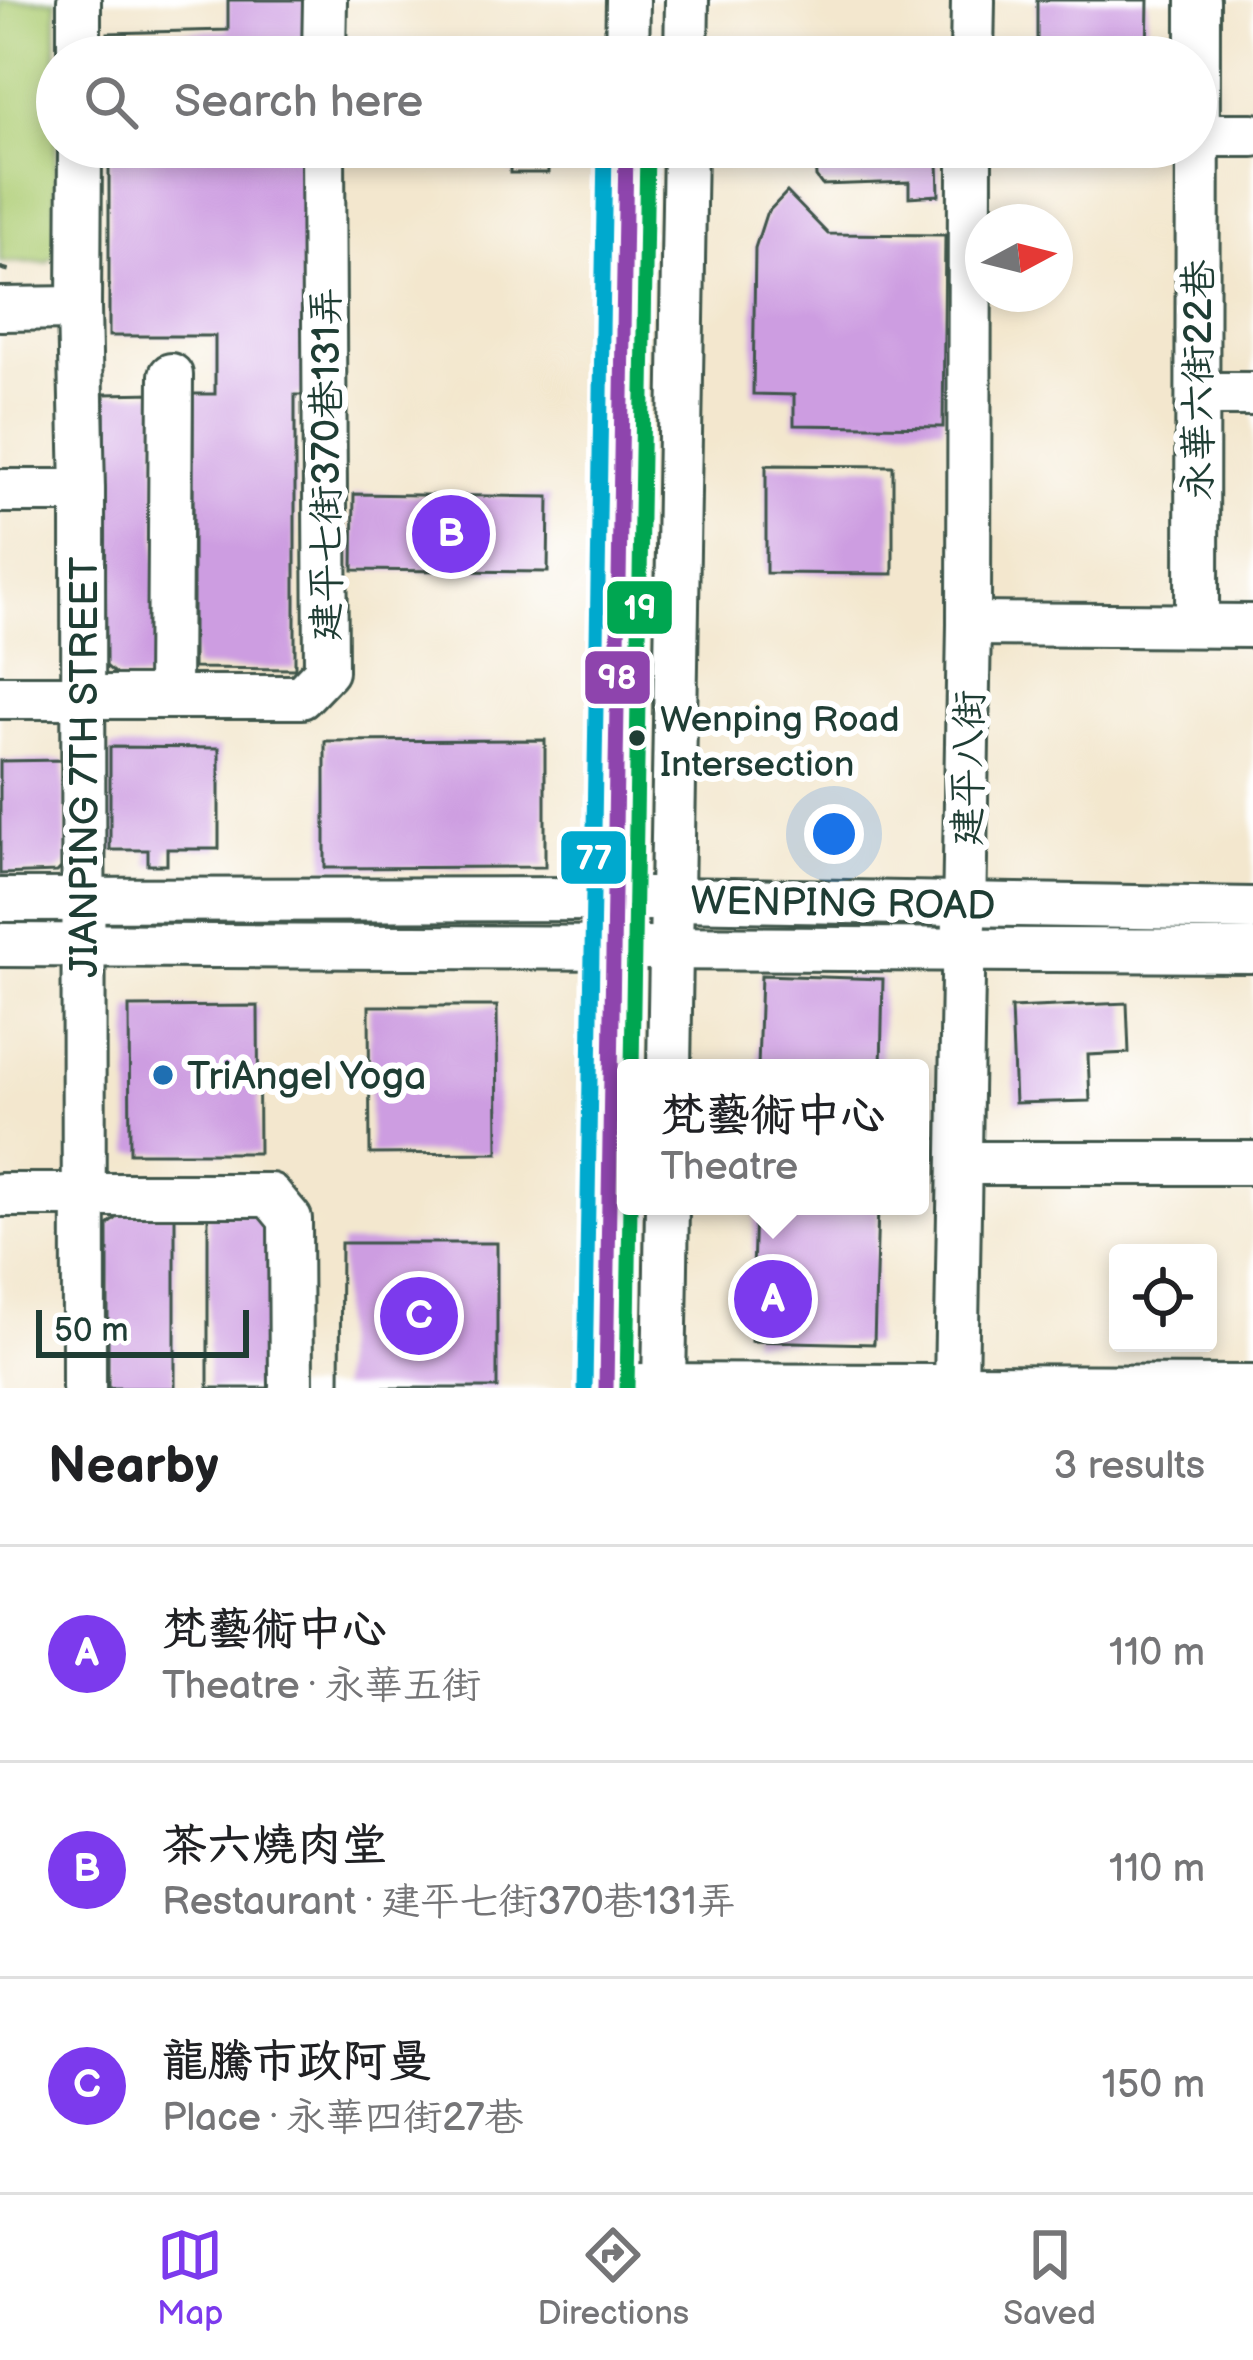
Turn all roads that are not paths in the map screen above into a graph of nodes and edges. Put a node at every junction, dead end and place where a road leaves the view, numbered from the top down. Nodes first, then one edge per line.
1 (79, 0) edge
2 (325, 0) edge
3 (628, 0) edge
4 (687, 0) edge
5 (973, 0) edge
6 (1198, 0) edge
7 (79, 36) edge
8 (324, 36) edge
9 (627, 36) edge
10 (686, 36) edge
11 (972, 36) edge
12 (1198, 36) edge
13 (1217, 135) edge
14 (1253, 135) edge
15 (80, 168) edge
16 (323, 168) edge
17 (626, 168) edge
18 (685, 168) edge
19 (970, 168) edge
20 (1197, 168) edge
21 (79, 308) junction
22 (0, 309) edge
23 (171, 375) dead end
24 (1198, 394) junction
25 (1253, 394) edge
26 (0, 490) edge
27 (83, 490) junction
28 (969, 624) junction
29 (1197, 625) junction
30 (1253, 626) edge
31 (170, 697) junction
32 (0, 698) edge
33 (83, 698) junction
34 (613, 899) junction
35 (672, 899) junction
36 (0, 900) edge
37 (83, 900) junction
38 (964, 904) junction
39 (1253, 909) edge
40 (0, 944) edge
41 (82, 945) junction
42 (613, 948) junction
43 (670, 948) junction
44 (964, 950) junction
45 (1253, 951) edge
46 (669, 1059) edge
47 (960, 1163) junction
48 (1253, 1163) edge
49 (84, 1194) junction
50 (0, 1196) edge
51 (667, 1215) edge
52 (606, 1386) edge
53 (664, 1387) edge
54 (956, 1387) edge
55 (1253, 1387) edge
56 (84, 1388) edge
57 (291, 1388) edge
58 (1198, 1388) edge

1 - 7 street
2 - 8 street
3 - 9 street
4 - 10 street
5 - 11 street
6 - 12 street, 永華六街22巷
13 - 14 street
15 - 21 street, JIANPING 7TH STREET
16 - 31 street, 建平七街370巷131弄
17 - 34 street
18 - 35 street
19 - 28 street, 建平八街
20 - 24 street, 永華六街22巷
21 - 22 street
21 - 27 street, JIANPING 7TH STREET
23 - 31 street
24 - 25 street
24 - 29 street, 永華六街22巷
26 - 27 street
27 - 33 street, JIANPING 7TH STREET
28 - 29 street
28 - 38 street, 建平八街
29 - 30 street
31 - 33 street, 建平七街370巷131弄
32 - 33 street, 建平七街370巷131弄
33 - 37 street, JIANPING 7TH STREET
34 - 35 street, WENPING ROAD
34 - 37 street, WENPING ROAD
34 - 42 street
35 - 38 street, WENPING ROAD
35 - 43 street
36 - 37 street, WENPING ROAD
37 - 41 street, JIANPING 7TH STREET
38 - 39 street, WENPING ROAD
38 - 44 street, 建平八街
40 - 41 street, WENPING ROAD
41 - 42 street, WENPING ROAD
41 - 49 street, JIANPING 7TH STREET
42 - 43 street, WENPING ROAD
42 - 52 street
43 - 44 street, WENPING ROAD
43 - 46 street
44 - 45 street, WENPING ROAD
44 - 47 street, 建平八街
47 - 48 street
47 - 54 street, 建平八街
49 - 50 street
49 - 56 street, JIANPING 7TH STREET
49 - 57 street
51 - 53 street
52 - 53 street
53 - 54 street
54 - 58 street
55 - 58 street

